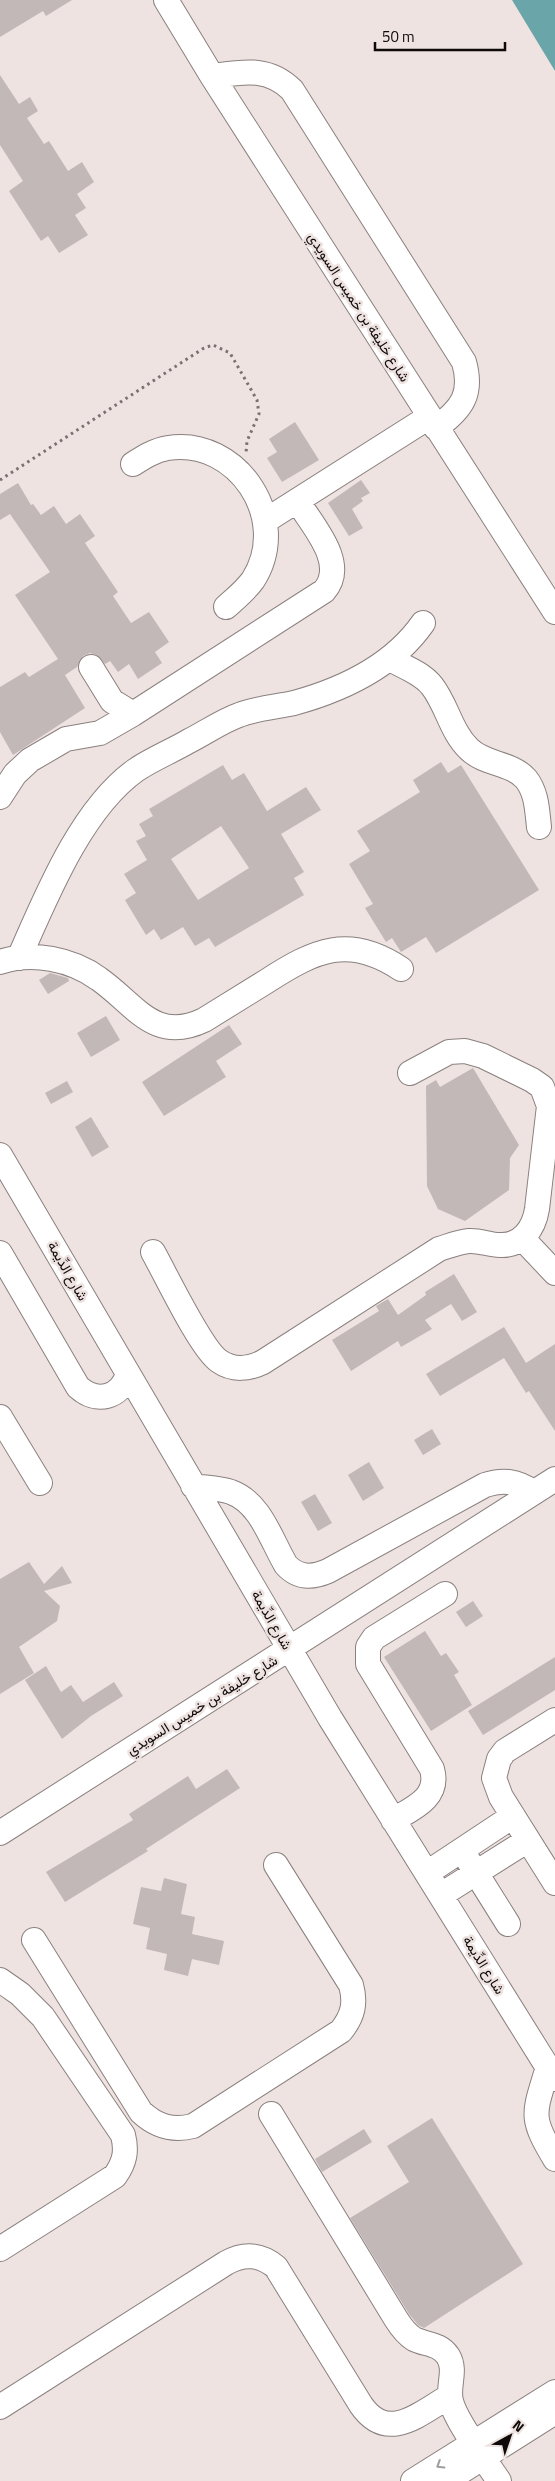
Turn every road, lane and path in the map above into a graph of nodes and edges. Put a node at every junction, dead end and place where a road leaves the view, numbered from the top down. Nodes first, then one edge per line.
1 (166, 0) edge
2 (212, 76) junction
3 (433, 422) junction
4 (133, 464) dead end
5 (0, 480) edge
6 (248, 481) junction
7 (298, 502) junction
8 (265, 522) junction
9 (226, 607) dead end
10 (555, 612) edge
11 (423, 623) dead end
12 (390, 659) junction
13 (91, 667) dead end
14 (133, 714) junction
15 (0, 797) edge
16 (539, 827) dead end
17 (10, 960) edge
18 (401, 968) dead end
19 (410, 1073) dead end
20 (550, 1090) edge
21 (0, 1155) edge
22 (522, 1238) junction
23 (153, 1252) dead end
24 (0, 1253) edge
25 (555, 1273) edge
26 (128, 1374) junction
27 (0, 1417) edge
28 (555, 1478) edge
29 (40, 1483) dead end
30 (193, 1486) junction
31 (533, 1492) junction
32 (445, 1594) dead end
33 (289, 1649) junction
34 (555, 1720) edge
35 (513, 1816) junction
36 (393, 1820) junction
37 (0, 1833) edge
38 (528, 1840) junction
39 (462, 1850) junction
40 (276, 1865) dead end
41 (427, 1873) junction
42 (476, 1873) junction
43 (555, 1883) edge
44 (441, 1896) junction
45 (508, 1924) dead end
46 (34, 1940) dead end
47 (0, 1980) edge
48 (551, 2073) edge
49 (271, 2114) dead end
50 (555, 2159) edge
51 (0, 2249) edge
52 (555, 2392) edge
53 (450, 2396) junction
54 (0, 2406) edge
55 (555, 2412) edge
56 (479, 2450) junction
57 (414, 2481) edge
58 (446, 2481) edge
59 (498, 2481) edge

1 - 2 street, شارع خليفة بن خميس السويدي
2 - 3 street, شارع خليفة بن خميس السويدي
2 - 3 street
3 - 7 street
3 - 10 street, شارع خليفة بن خميس السويدي
4 - 6 street
5 - 6 path
6 - 8 street
7 - 8 street
7 - 14 street
8 - 9 street
11 - 12 street
12 - 16 street
12 - 17 street
13 - 14 street
14 - 15 street
17 - 18 street
19 - 20 street
20 - 22 street
21 - 26 street, شارع الدِّيمة
22 - 23 street
22 - 25 street
24 - 26 street
26 - 30 street, شارع الدِّيمة
27 - 29 street
28 - 31 street, شارع خليفة بن خميس السويدي
30 - 31 street
30 - 33 street, شارع الدِّيمة
31 - 33 street, شارع خليفة بن خميس السويدي
32 - 36 street
33 - 36 street, شارع الدِّيمة
33 - 37 street, شارع خليفة بن خميس السويدي
34 - 35 street
35 - 38 street
35 - 39 street
36 - 41 street, شارع الدِّيمة
38 - 42 street
38 - 43 street
39 - 41 street
39 - 42 street
40 - 46 street
41 - 44 street, شارع الدِّيمة
42 - 44 street
42 - 45 street
44 - 48 street, شارع الدِّيمة
47 - 51 street
48 - 50 street
49 - 53 street
52 - 56 street
53 - 54 street
53 - 56 street
55 - 56 street
56 -> 57 street
56 - 58 street
56 - 59 street

